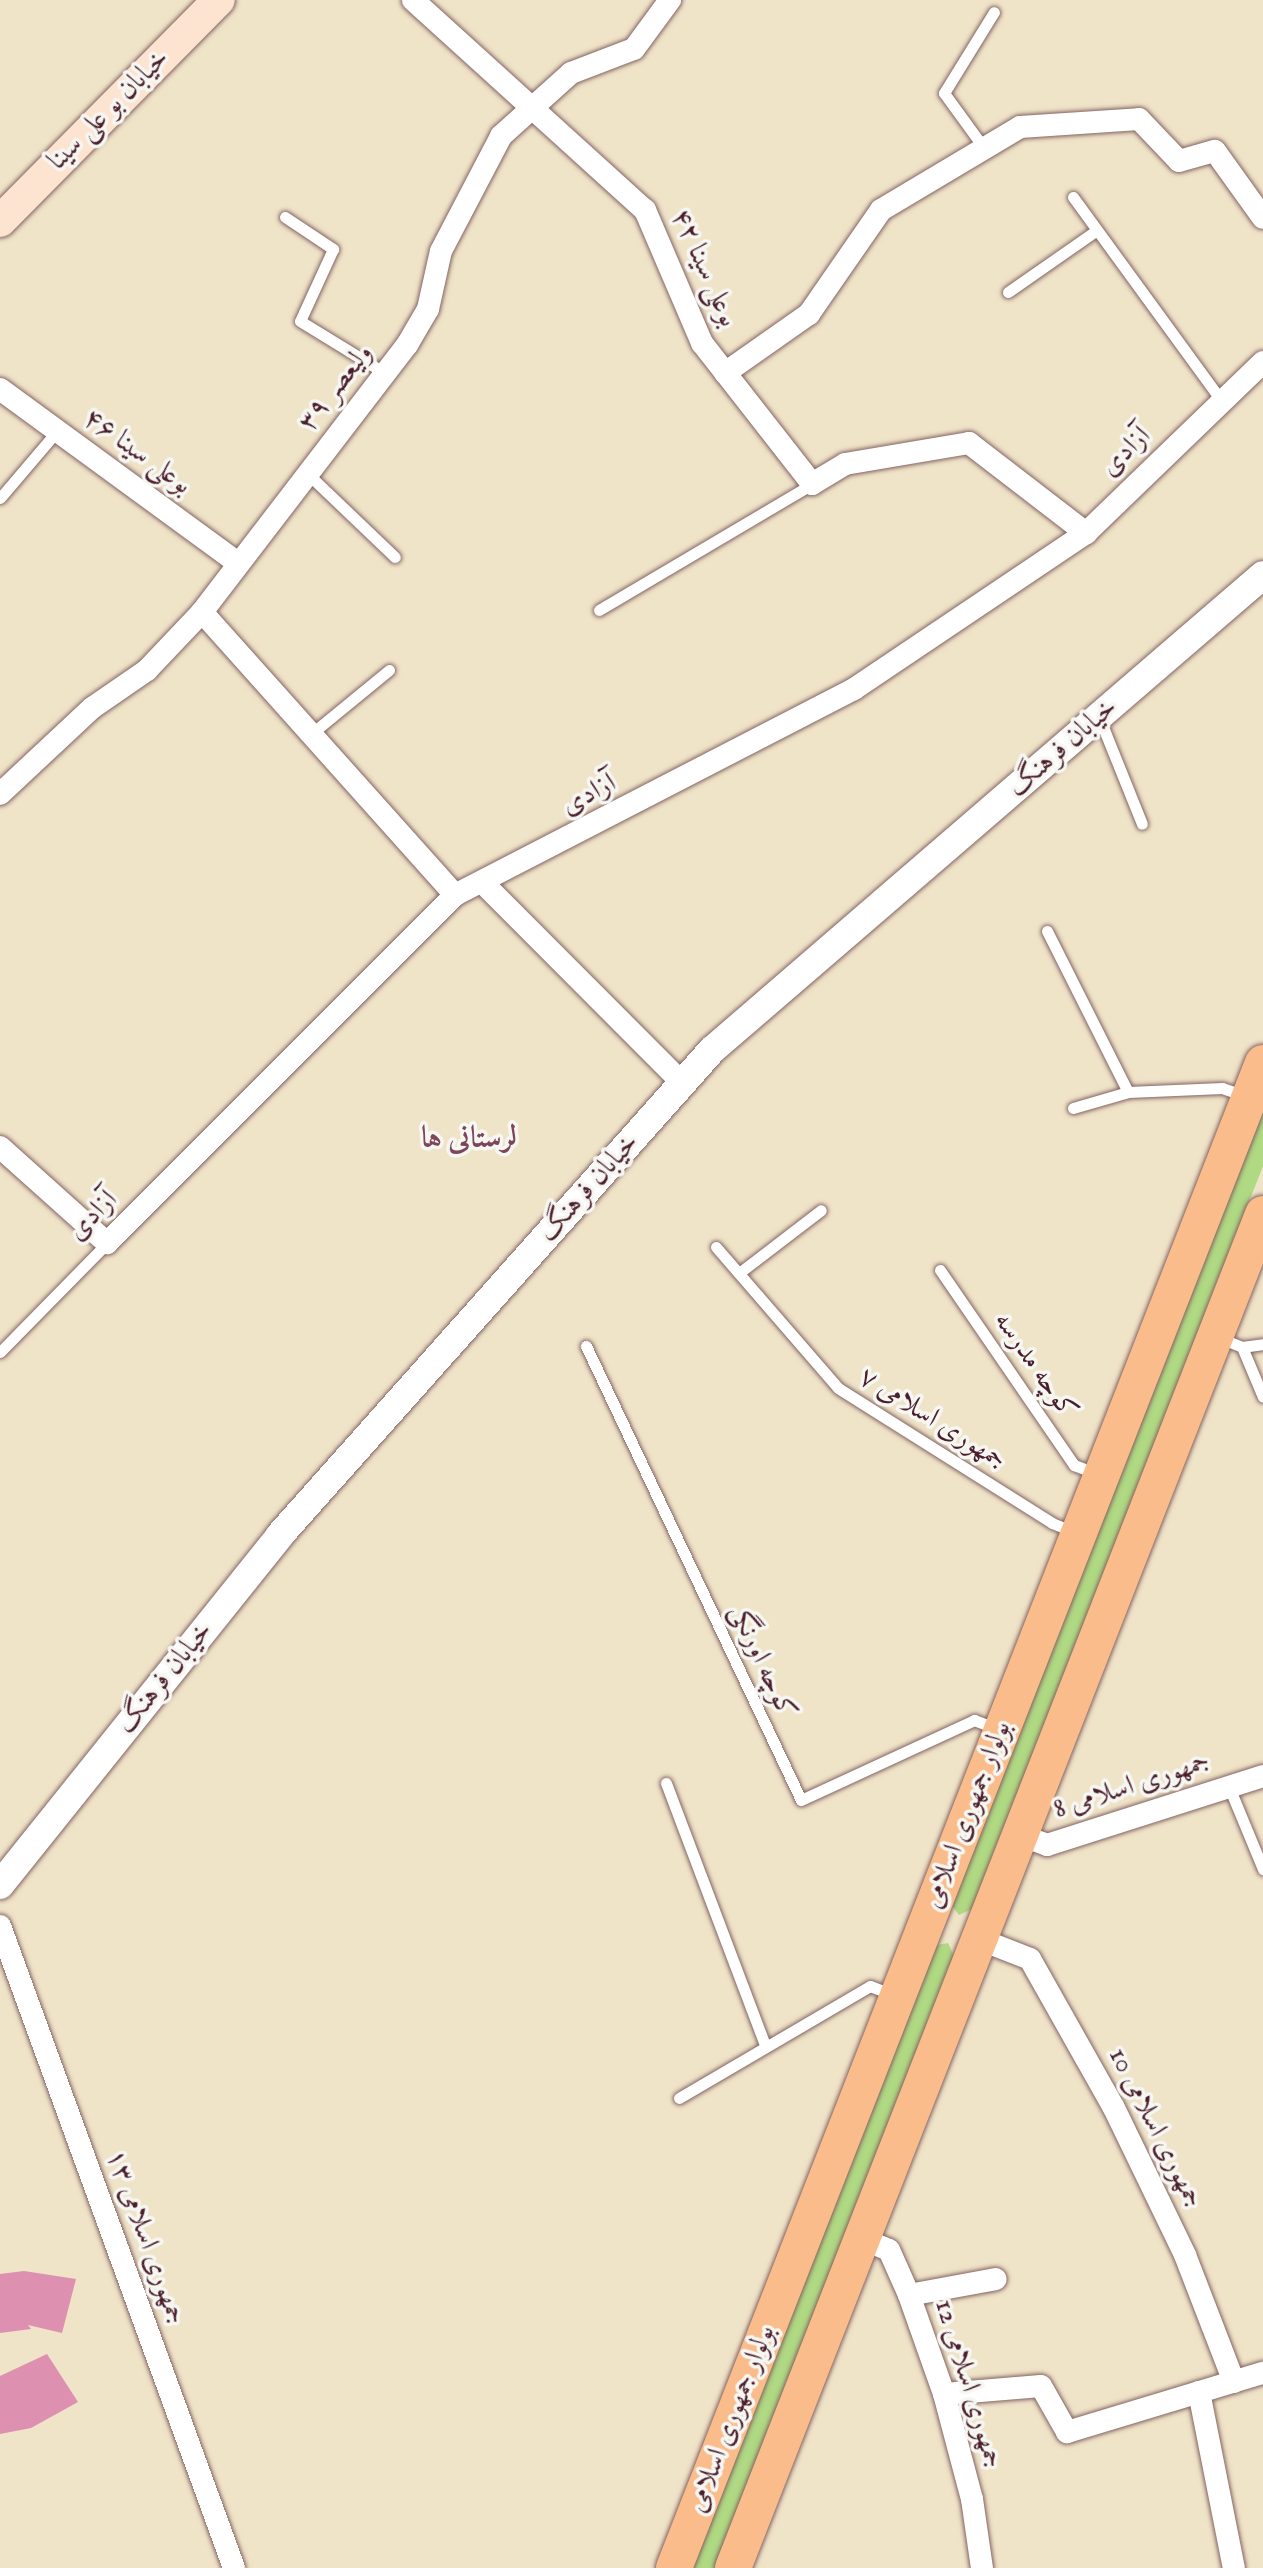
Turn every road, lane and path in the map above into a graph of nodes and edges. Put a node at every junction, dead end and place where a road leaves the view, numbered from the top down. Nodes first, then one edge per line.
1 (219, 0) edge
2 (413, 0) edge
3 (670, 0) edge
4 (994, 12) dead end
5 (529, 105) junction
6 (984, 148) junction
7 (1073, 197) dead end
8 (285, 217) dead end
9 (1263, 218) edge
10 (0, 221) edge
11 (1097, 230) junction
12 (1008, 292) dead end
13 (1263, 362) edge
14 (385, 373) junction
15 (725, 373) junction
16 (0, 389) edge
17 (1222, 401) junction
18 (57, 431) junction
19 (308, 474) junction
20 (812, 484) junction
21 (0, 498) edge
22 (1086, 533) junction
23 (395, 557) dead end
24 (238, 563) junction
25 (1263, 575) edge
26 (599, 610) dead end
27 (202, 612) junction
28 (389, 670) dead end
29 (1099, 717) junction
30 (311, 734) junction
31 (0, 794) edge
32 (1142, 824) dead end
33 (484, 884) junction
34 (455, 895) junction
35 (1047, 931) dead end
36 (1263, 1063) edge
37 (682, 1083) junction
38 (1128, 1092) junction
39 (1249, 1098) junction
40 (1073, 1108) dead end
41 (0, 1147) edge
42 (821, 1210) dead end
43 (1263, 1214) edge
44 (107, 1243) junction
45 (716, 1247) dead end
46 (940, 1270) dead end
47 (739, 1273) junction
48 (1229, 1342) junction
49 (1263, 1344) edge
50 (586, 1346) dead end
51 (0, 1352) edge
52 (1263, 1397) edge
53 (1101, 1475) junction
54 (1079, 1533) junction
55 (1001, 1731) junction
56 (1263, 1776) edge
57 (666, 1783) dead end
58 (1229, 1787) junction
59 (1020, 1835) junction
60 (1263, 1869) edge
61 (0, 1885) edge
62 (928, 1919) junction
63 (0, 1926) edge
64 (979, 1939) junction
65 (897, 1997) junction
66 (765, 2045) junction
67 (679, 2098) dead end
68 (862, 2239) junction
69 (996, 2279) dead end
70 (909, 2295) junction
71 (1263, 2373) edge
72 (1234, 2382) junction
73 (1199, 2392) junction
74 (944, 2394) junction
75 (234, 2568) edge
76 (674, 2568) edge
77 (733, 2568) edge
78 (982, 2568) edge
79 (1234, 2568) edge

1 - 10 main road, خیابان بو علی سینا
2 - 5 street, بوعلی سینا ۴۲
3 - 5 street, ولیعصر ۳۹
4 - 6 lane
5 - 14 street, ولیعصر ۳۹
5 - 15 street, بوعلی سینا ۴۲
6 - 9 street
6 - 15 street
7 - 11 lane
8 - 14 lane
11 - 12 lane
11 - 17 lane
13 - 17 street, آزادی
14 - 19 street, ولیعصر ۳۹
15 - 20 street, بوعلی سینا ۴۲
16 - 18 street, بوعلی سینا ۴۶
17 - 22 street, آزادی
18 - 21 lane
18 - 24 street, بوعلی سینا ۴۶
19 - 23 lane
19 - 24 street, ولیعصر ۳۹
20 - 22 street
20 - 26 lane
22 - 33 street, آزادی
24 - 27 street, ولیعصر ۳۹
25 - 29 street, خیابان فرهنگ
27 - 30 street
27 - 31 street, ولیعصر ۳۹
28 - 30 lane
29 - 32 lane
29 - 37 street, خیابان فرهنگ
30 - 34 street
33 - 34 street, آزادی
33 - 37 street
34 - 44 street, آزادی
35 - 38 lane
36 - 39 main road, بولوار جمهوری اسلامی
37 - 61 street, خیابان فرهنگ
38 - 39 lane
38 - 40 lane
39 - 53 main road, بولوار جمهوری اسلامی
41 - 44 street
42 - 47 lane
43 - 48 main road, بولوار جمهوری اسلامی
44 - 51 lane, آزادی
45 - 47 lane, جمهوری اسلامی ۷
46 - 53 lane, کوچه مدرسه
47 - 54 lane, جمهوری اسلامی ۷
48 - 49 lane
48 - 52 lane
48 - 59 main road, بولوار جمهوری اسلامی
50 - 55 lane, کوچه اورنگی
53 - 54 main road, بولوار جمهوری اسلامی
54 - 55 main road, بولوار جمهوری اسلامی
55 - 62 main road, بولوار جمهوری اسلامی
56 - 58 street, جمهوری اسلامی 8
57 - 66 lane
58 - 59 street, جمهوری اسلامی 8
58 - 60 lane
59 - 64 main road, بولوار جمهوری اسلامی
62 - 64 main road
62 - 65 main road, بولوار جمهوری اسلامی
63 - 75 street, جمهوری اسلامی ۱۳
64 - 68 main road, بولوار جمهوری اسلامی
64 - 72 street, جمهوری اسلامی 10
65 - 66 lane
65 - 76 main road, بولوار جمهوری اسلامی
66 - 67 lane
68 - 70 street, جمهوری اسلامی 12
68 - 77 main road, بولوار جمهوری اسلامی
69 - 70 street
70 - 74 street, جمهوری اسلامی 12
71 - 72 street
72 - 73 street
73 - 74 street
73 - 79 street
74 - 78 street, جمهوری اسلامی 12

